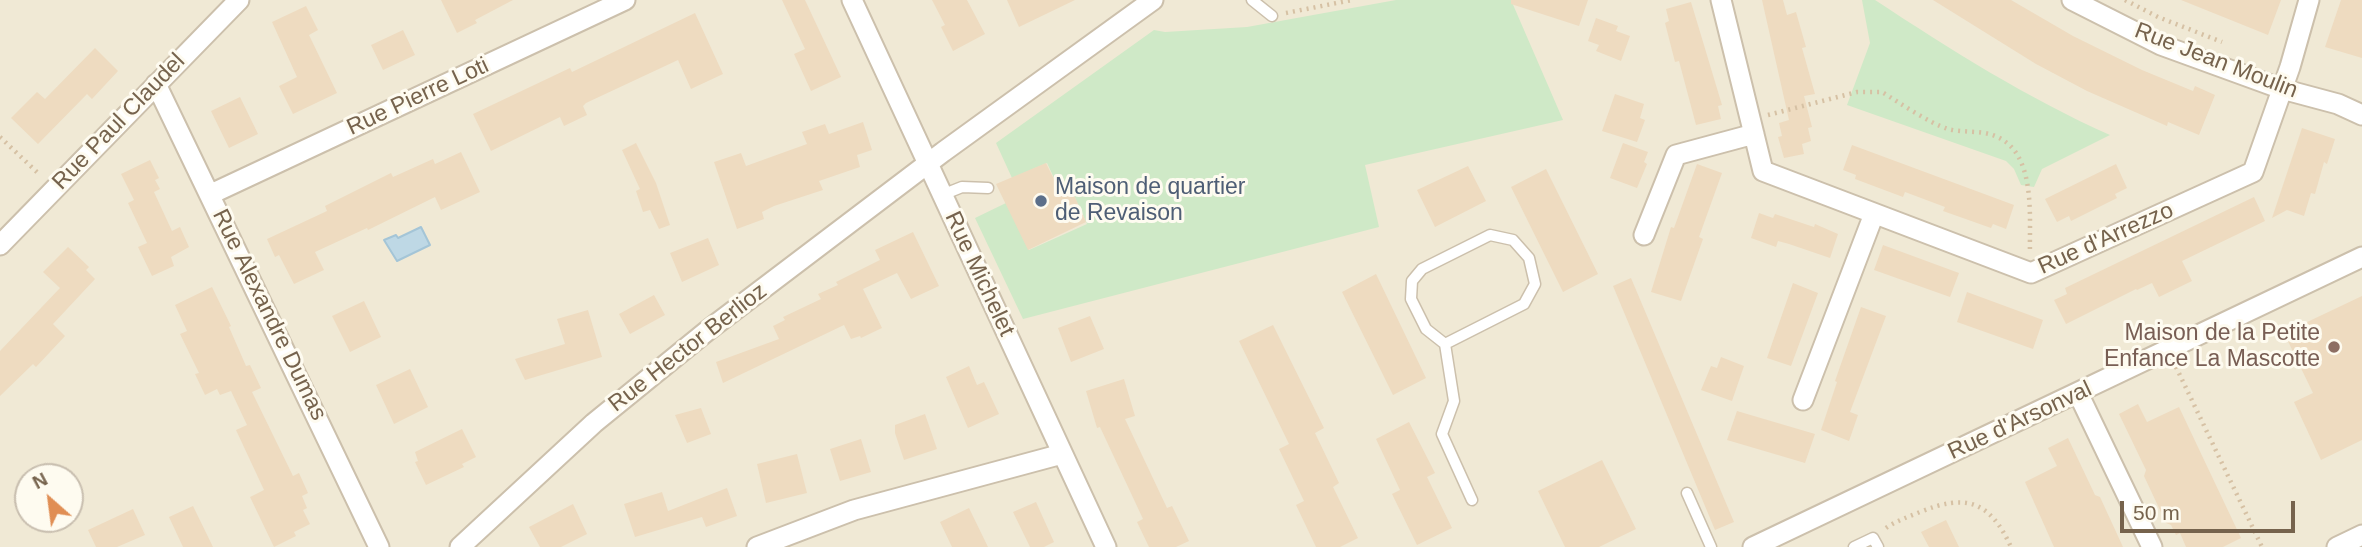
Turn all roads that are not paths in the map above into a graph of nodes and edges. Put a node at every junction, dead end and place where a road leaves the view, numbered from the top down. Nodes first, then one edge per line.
1 (239, 0) edge
2 (625, 0) edge
3 (852, 0) edge
4 (1153, 0) edge
5 (1252, 0) edge
6 (1721, 0) edge
7 (2072, 0) edge
8 (2309, 0) edge
9 (1272, 16) road end
10 (156, 84) junction
11 (2282, 89) junction
12 (2362, 116) edge
13 (1753, 127) junction
14 (928, 163) junction
15 (988, 188) dead end
16 (211, 194) junction
17 (942, 195) junction
18 (1874, 214) junction
19 (1644, 235) dead end
20 (0, 245) edge
21 (2362, 257) edge
22 (1445, 344) junction
23 (2078, 393) junction
24 (1803, 400) dead end
25 (1062, 454) junction
26 (1687, 493) dead end
27 (1472, 500) dead end
28 (2362, 535) edge
29 (1876, 542) edge
30 (379, 547) edge
31 (460, 547) edge
32 (757, 547) edge
33 (1106, 547) edge
34 (1711, 547) edge
35 (1753, 547) edge
36 (1854, 547) edge
37 (2152, 547) edge
38 (2337, 547) edge

1 - 10 street, Rue Paul Claudel
2 - 16 street, Rue Pierre Loti
3 - 14 street, Rue Michelet
4 - 14 street, Rue Hector Berlioz
5 - 9 lane
6 - 13 street, Rue d'Arrezzo
7 - 11 street, Rue Jean Moulin
8 - 11 street, Rue d'Arrezzo
10 - 16 street, Rue Alexandre Dumas
10 - 20 street, Rue Paul Claudel
11 - 12 street, Rue Jean Moulin
11 - 18 street, Rue d'Arrezzo
13 - 18 street, Rue d'Arrezzo
13 - 19 street
14 - 17 street, Rue Michelet
14 - 31 street, Rue Hector Berlioz
15 - 17 lane
16 - 30 street, Rue Alexandre Dumas
17 - 25 street, Rue Michelet
18 - 24 street
21 - 23 street, Rue d'Arsonval
22 - 22 lane
22 - 27 lane
23 - 35 street, Rue d'Arsonval
23 - 37 street
25 - 32 street
25 - 33 street, Rue Michelet
26 - 34 lane
28 - 38 street
29 - 36 lane

